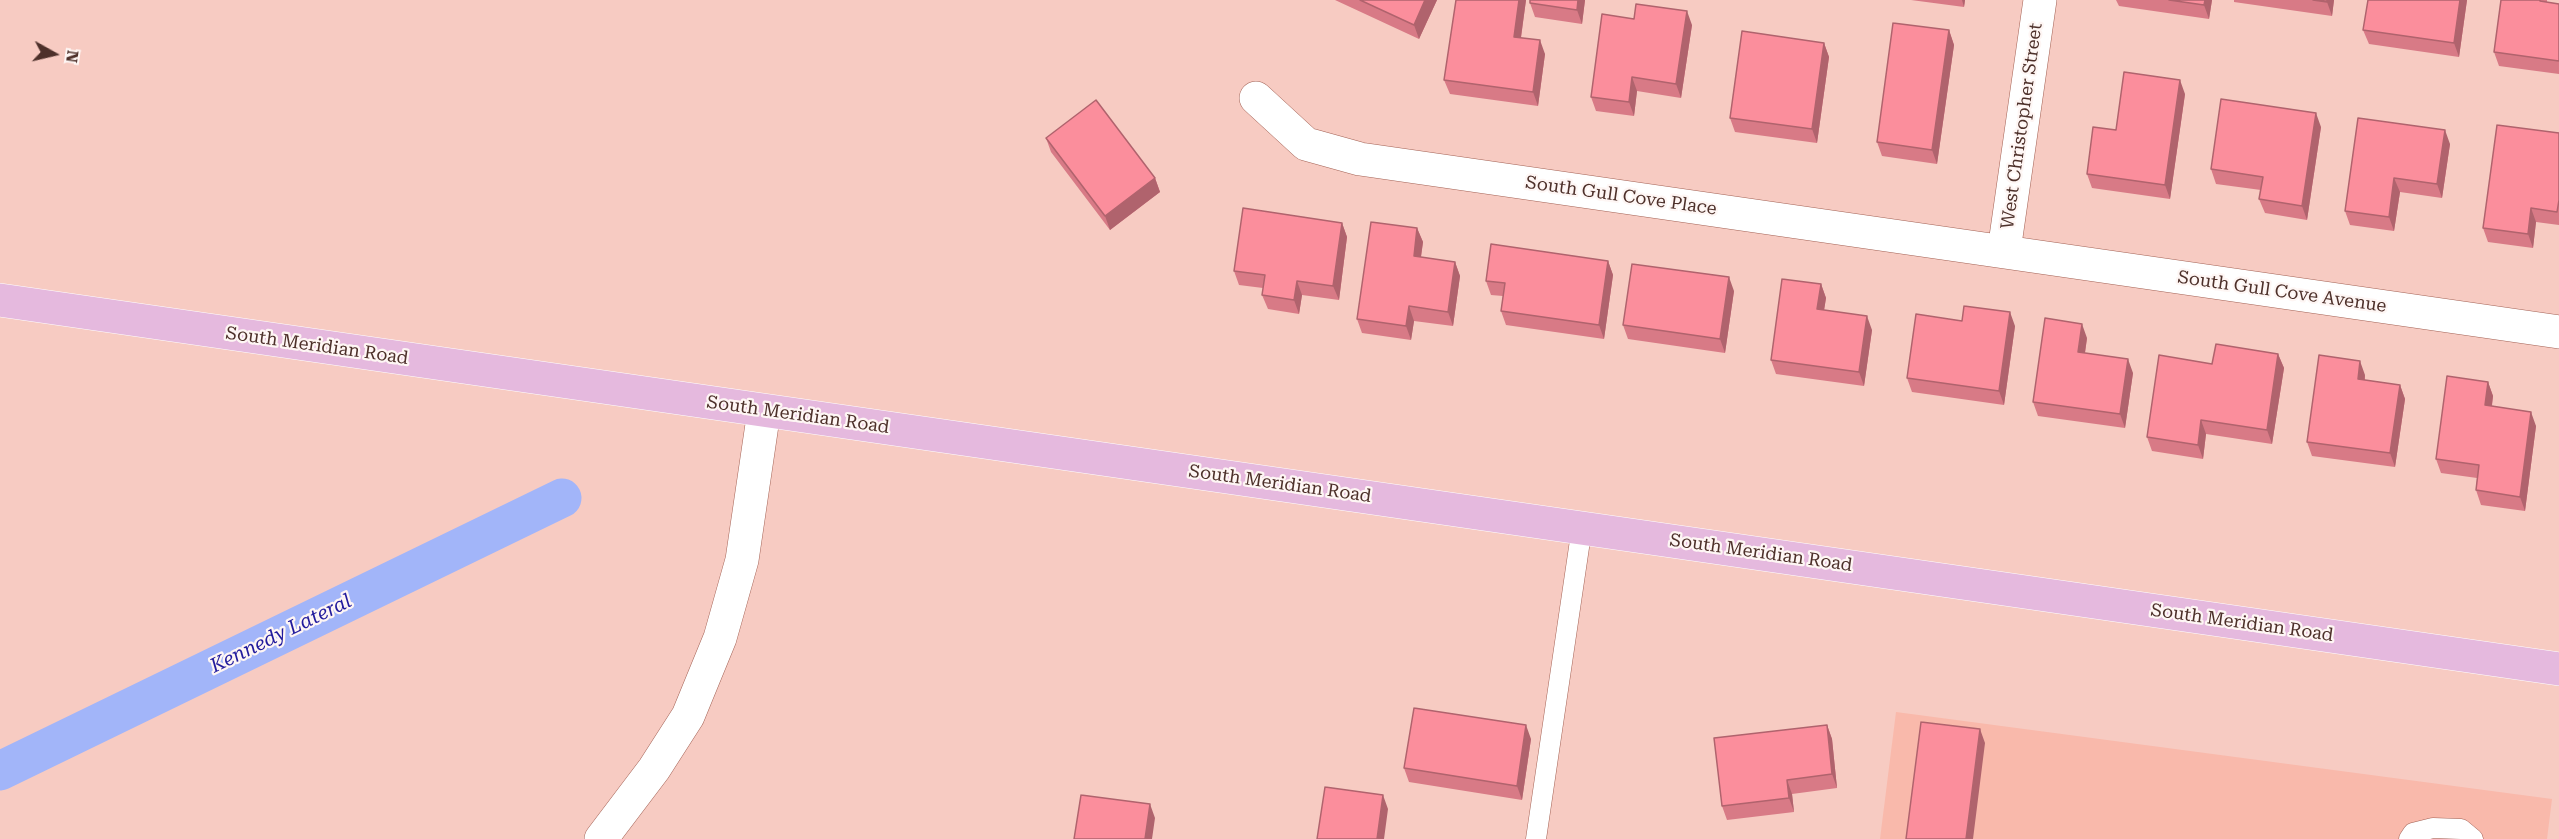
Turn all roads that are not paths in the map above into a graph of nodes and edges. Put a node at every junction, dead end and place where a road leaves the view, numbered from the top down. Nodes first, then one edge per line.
1 (2040, 0) edge
2 (1256, 98) dead end
3 (2004, 251) junction
4 (0, 300) edge
5 (2559, 332) edge
6 (764, 411) junction
7 (1582, 527) junction
8 (2559, 669) edge
9 (601, 839) edge
10 (1536, 839) edge
11 (2409, 839) edge
12 (2473, 839) edge

1 - 3 street, West Christopher Street
2 - 3 street, South Gull Cove Place
3 - 5 street, South Gull Cove Avenue
4 - 6 main road, South Meridian Road
6 - 7 main road, South Meridian Road
6 - 9 street
7 - 8 main road, South Meridian Road
7 - 10 lane
11 - 12 lane

